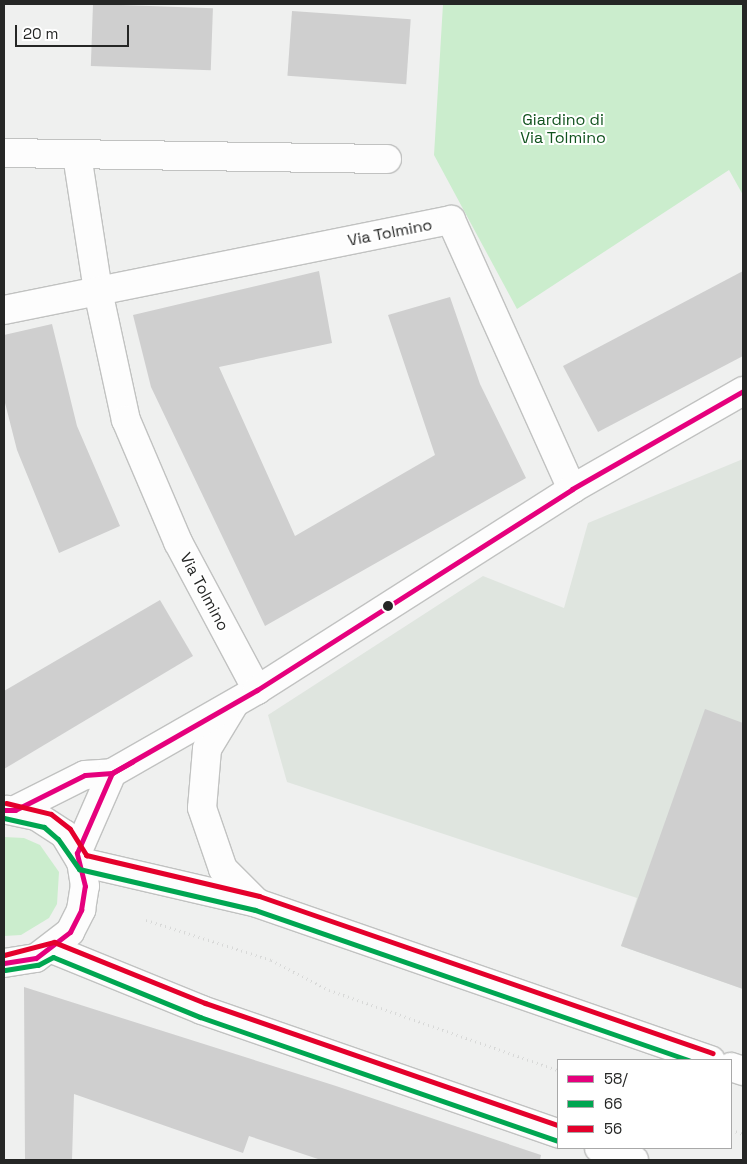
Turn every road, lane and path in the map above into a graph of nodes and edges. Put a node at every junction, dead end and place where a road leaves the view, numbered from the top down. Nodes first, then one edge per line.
1 (4, 153) edge
2 (77, 155) junction
3 (387, 159) dead end
4 (98, 291) junction
5 (4, 310) edge
6 (743, 391) edge
7 (572, 489) junction
8 (246, 696) junction
9 (112, 774) junction
10 (9, 810) edge
11 (79, 857) junction
12 (257, 903) junction
13 (146, 920) dead end
14 (52, 949) junction
15 (4, 962) edge
16 (708, 1059) edge
17 (557, 1070) edge
18 (557, 1133) edge
19 (602, 1149) edge
20 (634, 1160) edge

1 - 2 street
2 - 3 street
2 - 4 street, Via Tolmino
4 - 5 street
4 - 7 street, Via Tolmino
4 - 8 street, Via Tolmino
6 - 7 street
7 - 8 street
8 - 9 street
8 - 12 street
9 - 10 street
9 - 11 street
10 - 11 street
11 - 12 street
11 - 14 street
12 - 16 street
13 - 17 path
14 - 15 street
14 - 18 street
19 - 20 street

